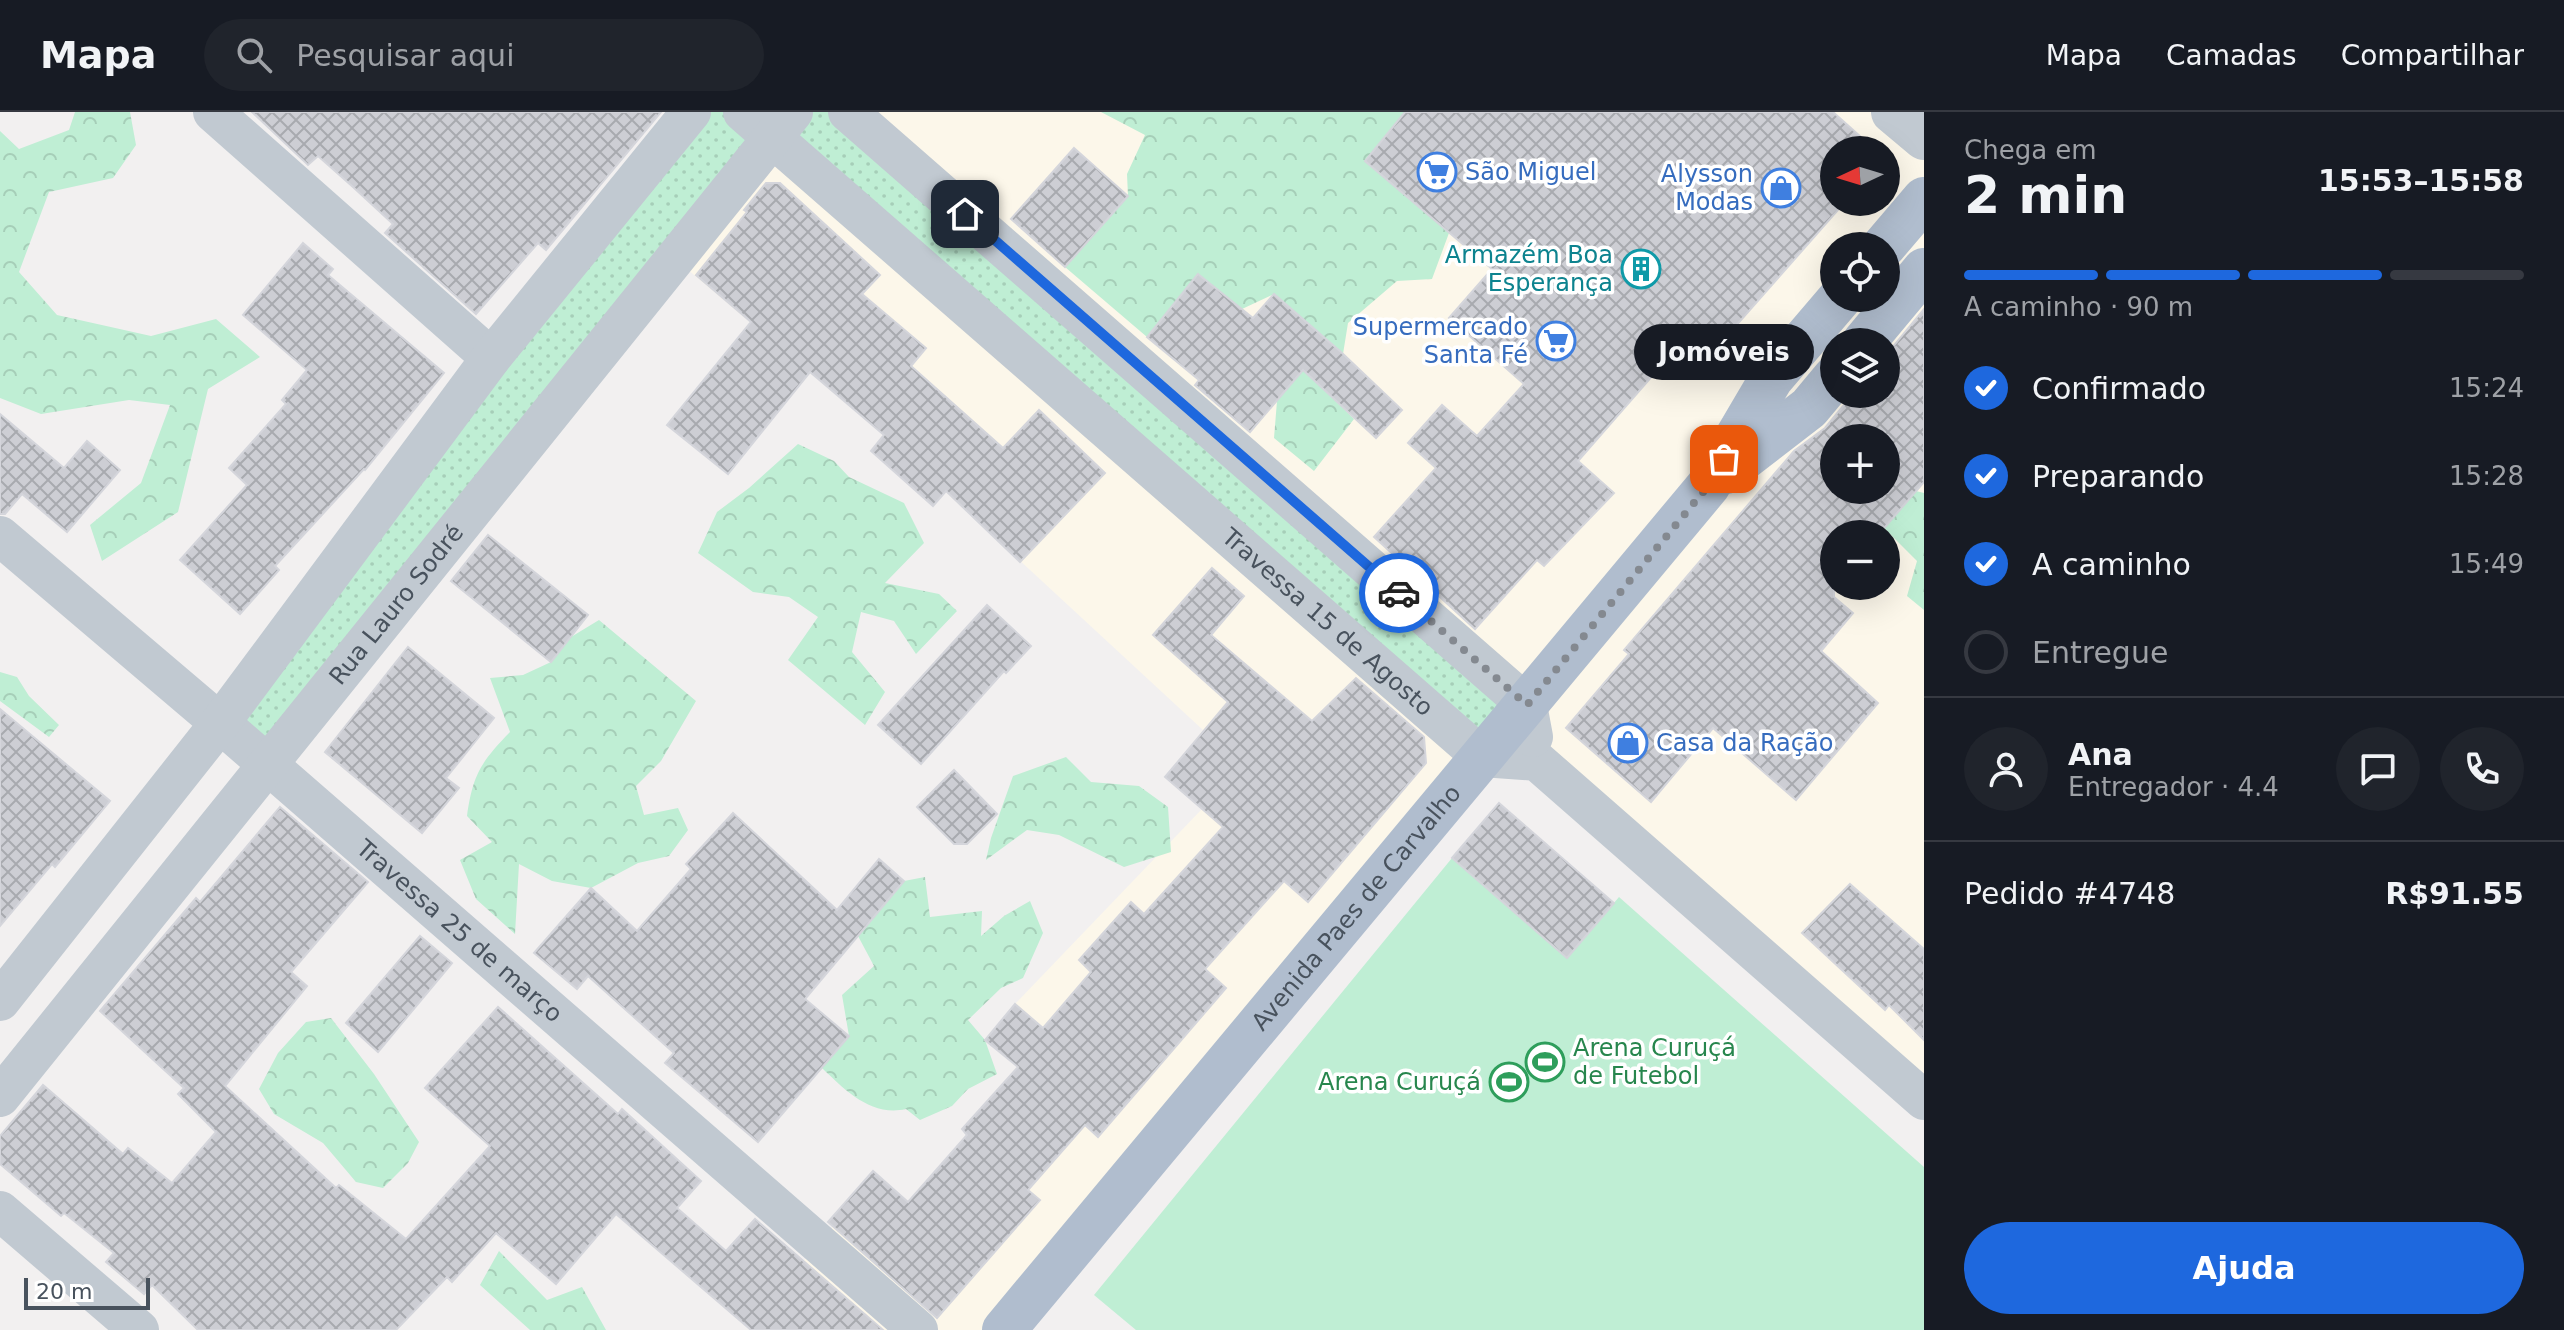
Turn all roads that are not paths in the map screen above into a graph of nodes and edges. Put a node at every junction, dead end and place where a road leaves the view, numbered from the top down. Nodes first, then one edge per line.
1 (213, 112) edge
2 (691, 112) edge
3 (848, 112) edge
4 (1893, 112) edge
5 (769, 120) edge
6 (1924, 138) edge
7 (1924, 199) edge
8 (1896, 232) edge
9 (1924, 270) edge
10 (1828, 312) edge
11 (1876, 328) edge
12 (491, 358) junction
13 (1820, 395) edge
14 (1708, 486) junction
15 (0, 536) edge
16 (1527, 705) junction
17 (220, 723) junction
18 (1482, 757) junction
19 (1537, 761) junction
20 (267, 764) junction
21 (0, 1001) edge
22 (0, 1097) edge
23 (1924, 1100) edge
24 (0, 1211) edge
25 (139, 1330) edge
26 (918, 1330) edge
27 (1004, 1330) edge

1 - 12 street
2 - 12 street
3 - 16 street
4 - 6 street
5 - 18 street, Travessa 15 de Agosto
5 - 20 street, Rua Lauro Sodré
7 - 8 main road
9 - 11 main road
10 - 14 main road, Avenida Paes de Carvalho
12 - 17 street
13 - 14 main road, Avenida Paes de Carvalho
14 - 16 main road, Avenida Paes de Carvalho
15 - 17 street, Travessa 25 de março
16 - 18 main road, Avenida Paes de Carvalho
16 - 19 street
17 - 20 street, Travessa 25 de março
17 - 21 street
18 - 19 street
18 - 27 main road, Avenida Paes de Carvalho
19 - 23 street
20 - 22 street, Rua Lauro Sodré
20 - 26 street, Travessa 25 de março
24 - 25 street

